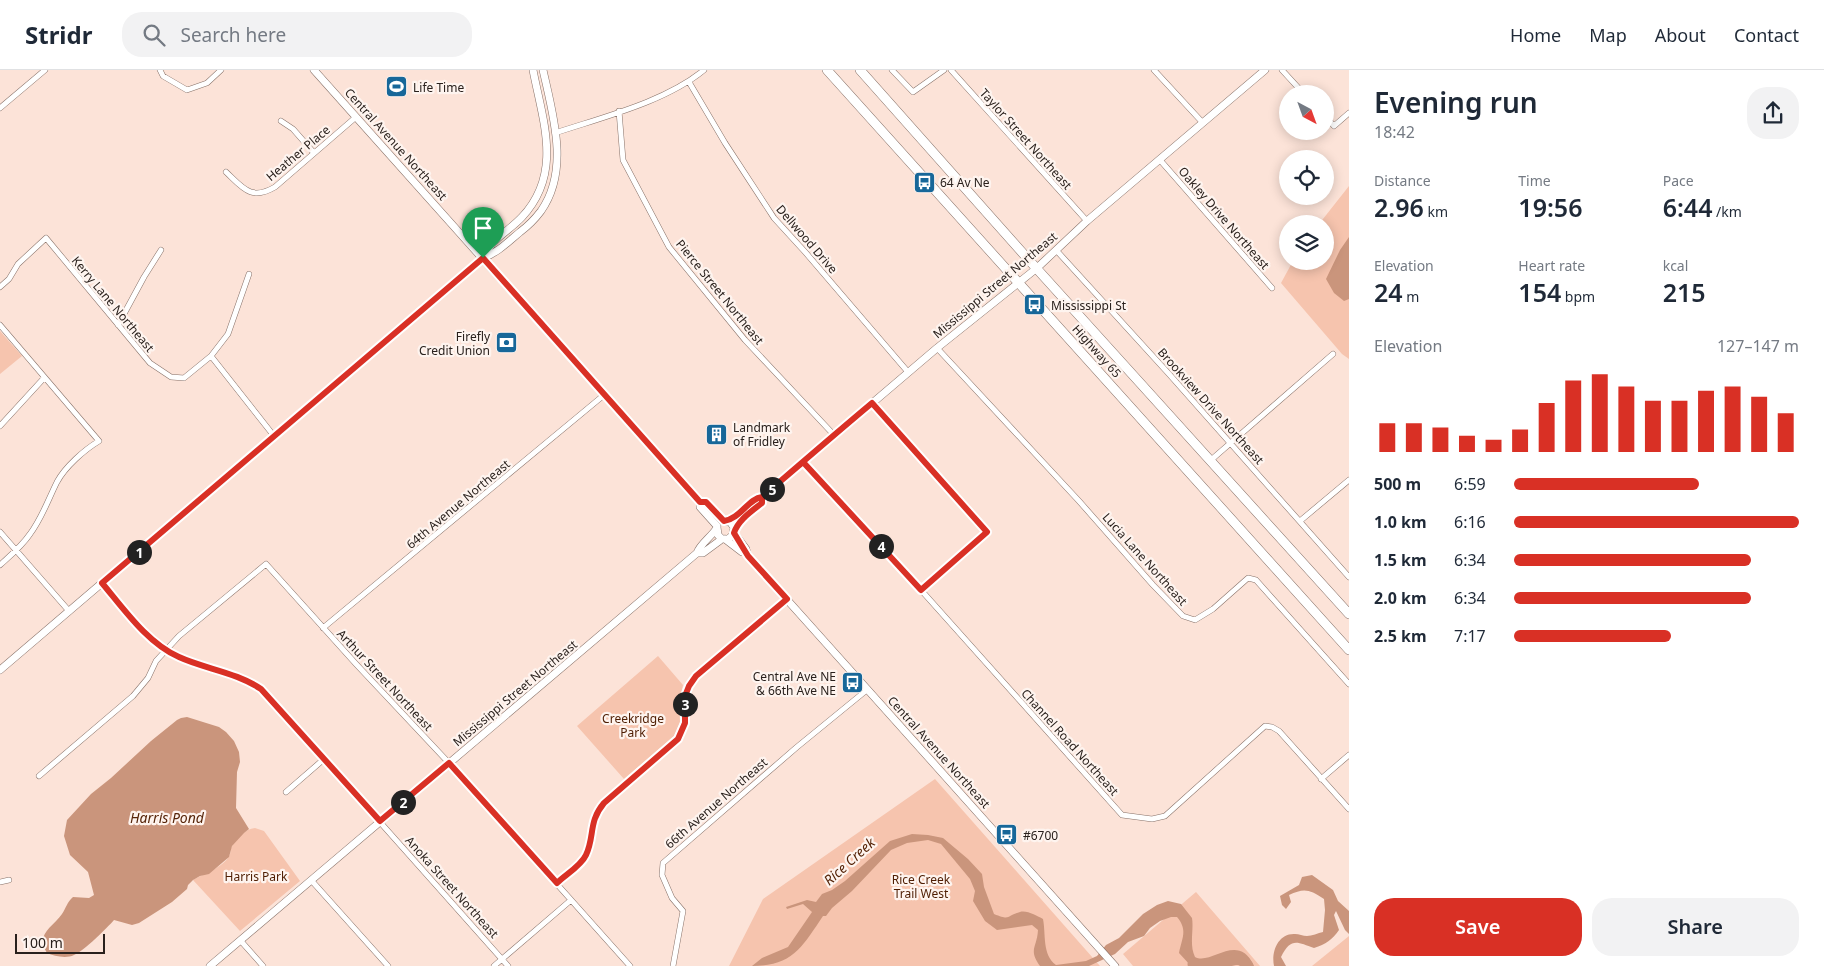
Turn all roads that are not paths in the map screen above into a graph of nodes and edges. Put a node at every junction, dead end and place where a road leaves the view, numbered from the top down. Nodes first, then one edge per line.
1 (45, 70) edge
2 (160, 70) edge
3 (221, 70) edge
4 (314, 70) edge
5 (533, 70) edge
6 (543, 70) edge
7 (704, 70) edge
8 (827, 70) edge
9 (860, 70) edge
10 (892, 70) edge
11 (944, 70) edge
12 (951, 70) edge
13 (1154, 70) edge
14 (1265, 70) edge
15 (1282, 70) edge
16 (689, 82) junction
17 (1296, 85) edge
18 (0, 108) edge
19 (619, 111) junction
20 (1349, 113) edge
21 (356, 117) junction
22 (281, 121) dead end
23 (1203, 123) junction
24 (1334, 126) edge
25 (555, 133) junction
26 (314, 153) junction
27 (1160, 160) junction
28 (226, 172) dead end
29 (1087, 221) junction
30 (161, 250) dead end
31 (1056, 250) junction
32 (483, 258) junction
33 (1037, 268) junction
34 (249, 274) dead end
35 (1018, 282) junction
36 (0, 288) edge
37 (1272, 288) dead end
38 (0, 326) edge
39 (118, 326) junction
40 (937, 348) junction
41 (1333, 354) dead end
42 (211, 356) junction
43 (908, 372) junction
44 (44, 378) junction
45 (604, 395) junction
46 (872, 403) junction
47 (0, 426) edge
48 (834, 435) junction
49 (274, 436) junction
50 (1230, 443) junction
51 (1211, 460) junction
52 (803, 462) junction
53 (1349, 480) edge
54 (762, 497) junction
55 (701, 502) junction
56 (726, 521) junction
57 (1300, 521) junction
58 (717, 528) junction
59 (734, 531) junction
60 (0, 532) edge
61 (724, 539) junction
62 (17, 550) junction
63 (746, 552) junction
64 (697, 553) junction
65 (0, 565) edge
66 (1349, 578) edge
67 (102, 583) junction
68 (921, 590) junction
69 (787, 599) junction
70 (69, 611) junction
71 (1349, 614) edge
72 (324, 628) junction
73 (166, 650) junction
74 (1349, 650) edge
75 (0, 670) edge
76 (1349, 684) edge
77 (868, 689) junction
78 (1349, 755) edge
79 (324, 759) junction
80 (449, 763) junction
81 (39, 776) dead end
82 (1322, 779) junction
83 (286, 792) dead end
84 (1349, 809) edge
85 (380, 821) junction
86 (8, 880) dead end
87 (311, 880) junction
88 (0, 882) edge
89 (557, 883) junction
90 (571, 900) junction
91 (240, 940) junction
92 (502, 959) junction
93 (210, 966) edge
94 (263, 966) edge
95 (388, 966) edge
96 (494, 966) edge
97 (508, 966) edge
98 (630, 966) edge
99 (673, 966) edge
100 (1115, 966) edge

1 - 18 street
2 - 3 street
4 - 21 street, Central Avenue Northeast
5 - 32 street
6 - 25 street
7 - 16 street
8 - 35 highway, Highway 65
9 - 33 highway, Highway 65
10 - 11 street
12 - 29 street, Taylor Street Northeast
13 - 23 street
14 - 23 street, Mississippi Street Northeast
15 - 17 street
16 - 19 street
16 - 43 street, Dellwood Drive
19 - 25 street
19 - 48 street, Pierce Street Northeast
20 - 24 street
21 - 26 street, Heather Place
21 - 32 street, Central Avenue Northeast
22 - 26 street
23 - 27 street, Mississippi Street Northeast
25 - 32 street
26 - 28 street, Heather Place
27 - 29 street, Mississippi Street Northeast
27 - 37 street, Oakley Drive Northeast
29 - 31 street, Mississippi Street Northeast
30 - 39 street
31 - 33 street, Mississippi Street Northeast
31 - 50 street, Brookview Drive Northeast
32 - 45 street, Central Avenue Northeast
32 - 49 street
33 - 35 street, Mississippi Street Northeast
33 - 51 highway, Highway 65
34 - 42 street, Kerry Lane Northeast
35 - 40 street, Mississippi Street Northeast
35 - 74 highway, Highway 65
36 - 39 street, Kerry Lane Northeast
38 - 44 street
39 - 42 street, Kerry Lane Northeast
40 - 43 street, Mississippi Street Northeast
40 - 76 street, Lucia Lane Northeast
41 - 50 street
42 - 49 street
43 - 46 street, Mississippi Street Northeast
44 - 47 street
44 - 62 street
45 - 55 street, Central Avenue Northeast
45 - 72 street, 64th Avenue Northeast
46 - 48 street, Mississippi Street Northeast
46 - 68 street
48 - 52 street, Mississippi Street Northeast
49 - 67 street
50 - 51 street
50 - 57 street, Brookview Drive Northeast
51 - 71 highway, Highway 65
52 - 54 street, Mississippi Street Northeast
52 - 68 street, Channel Road Northeast
53 - 57 street
54 - 56 street, Mississippi Street Northeast
54 - 59 street, Mississippi Street Northeast
55 - 56 street, Central Avenue Northeast
55 - 58 street, Central Avenue Northeast
56 - 58 street
56 - 59 street
57 - 66 street, Brookview Drive Northeast
58 - 61 street
58 - 64 street, Mississippi Street Northeast
59 - 61 street
59 - 63 street, Central Avenue Northeast
60 - 62 street
61 - 63 street, Central Avenue Northeast
61 - 64 street, Mississippi Street Northeast
62 - 65 street
62 - 70 street
63 - 69 street, Central Avenue Northeast
64 - 80 street, Mississippi Street Northeast
67 - 70 street
67 - 73 street, Anoka Street Northeast
68 - 82 street, Channel Road Northeast
69 - 77 street, Central Avenue Northeast
69 - 89 street
70 - 75 street
72 - 73 street, Arthur Street Northeast
72 - 80 street, Arthur Street Northeast
73 - 79 street, Anoka Street Northeast
73 - 81 street
77 - 99 street, 66th Avenue Northeast
77 - 100 street, Central Avenue Northeast
78 - 82 street
79 - 83 street
79 - 85 street, Anoka Street Northeast
80 - 85 street, Mississippi Street Northeast
80 - 89 street, Arthur Street Northeast
82 - 84 street, Channel Road Northeast
85 - 87 street, Mississippi Street Northeast
85 - 92 street, Anoka Street Northeast
86 - 88 street
87 - 91 street, Mississippi Street Northeast
87 - 95 street
89 - 90 street, Arthur Street Northeast
90 - 92 street
90 - 98 street, Arthur Street Northeast
91 - 93 street, Mississippi Street Northeast
91 - 94 street
92 - 96 street
92 - 97 street, Anoka Street Northeast

